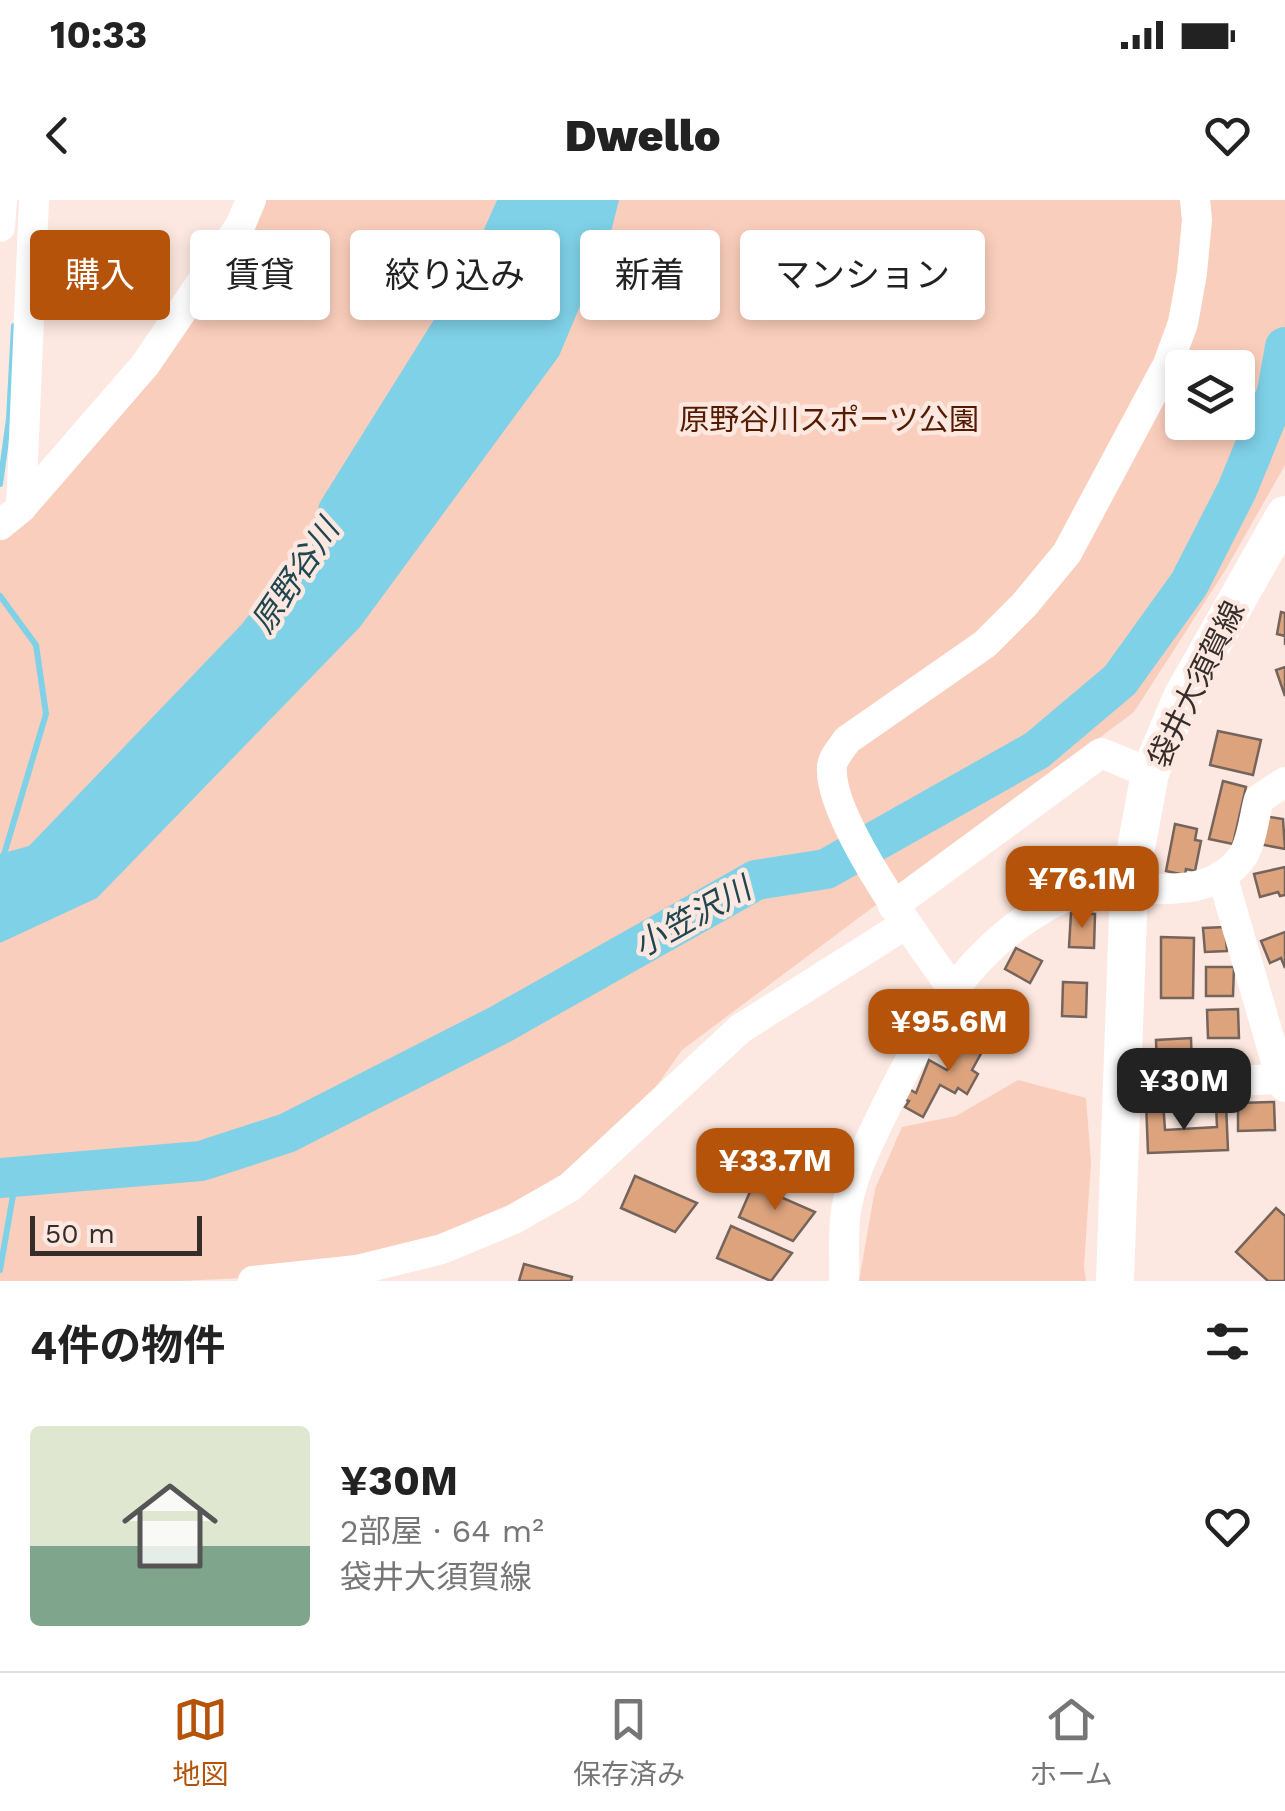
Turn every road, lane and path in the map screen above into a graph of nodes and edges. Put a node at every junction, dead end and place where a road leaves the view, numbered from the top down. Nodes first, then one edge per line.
1 (2, 200) edge
2 (34, 200) edge
3 (251, 200) edge
4 (1194, 200) edge
5 (0, 226) edge
6 (1285, 515) edge
7 (10, 516) edge
8 (1150, 772) junction
9 (1280, 793) edge
10 (1222, 876) junction
11 (1129, 886) junction
12 (899, 915) junction
13 (952, 988) junction
14 (1271, 991) edge
15 (1283, 1083) edge
16 (1122, 1085) junction
17 (315, 1278) edge
18 (253, 1281) edge
19 (844, 1281) edge
20 (1116, 1281) edge

1 - 5 street
2 - 7 street
3 - 7 street
4 - 12 street
6 - 8 main road, 袋井大須賀線
8 - 11 main road, 袋井大須賀線
8 - 12 street
9 - 10 street
10 - 11 street
10 - 14 street
11 - 13 street
11 - 16 main road, 袋井大須賀線
12 - 13 street
12 - 17 street
13 - 19 street
14 - 15 street
15 - 16 street
16 - 20 main road, 袋井大須賀線
17 - 18 street

